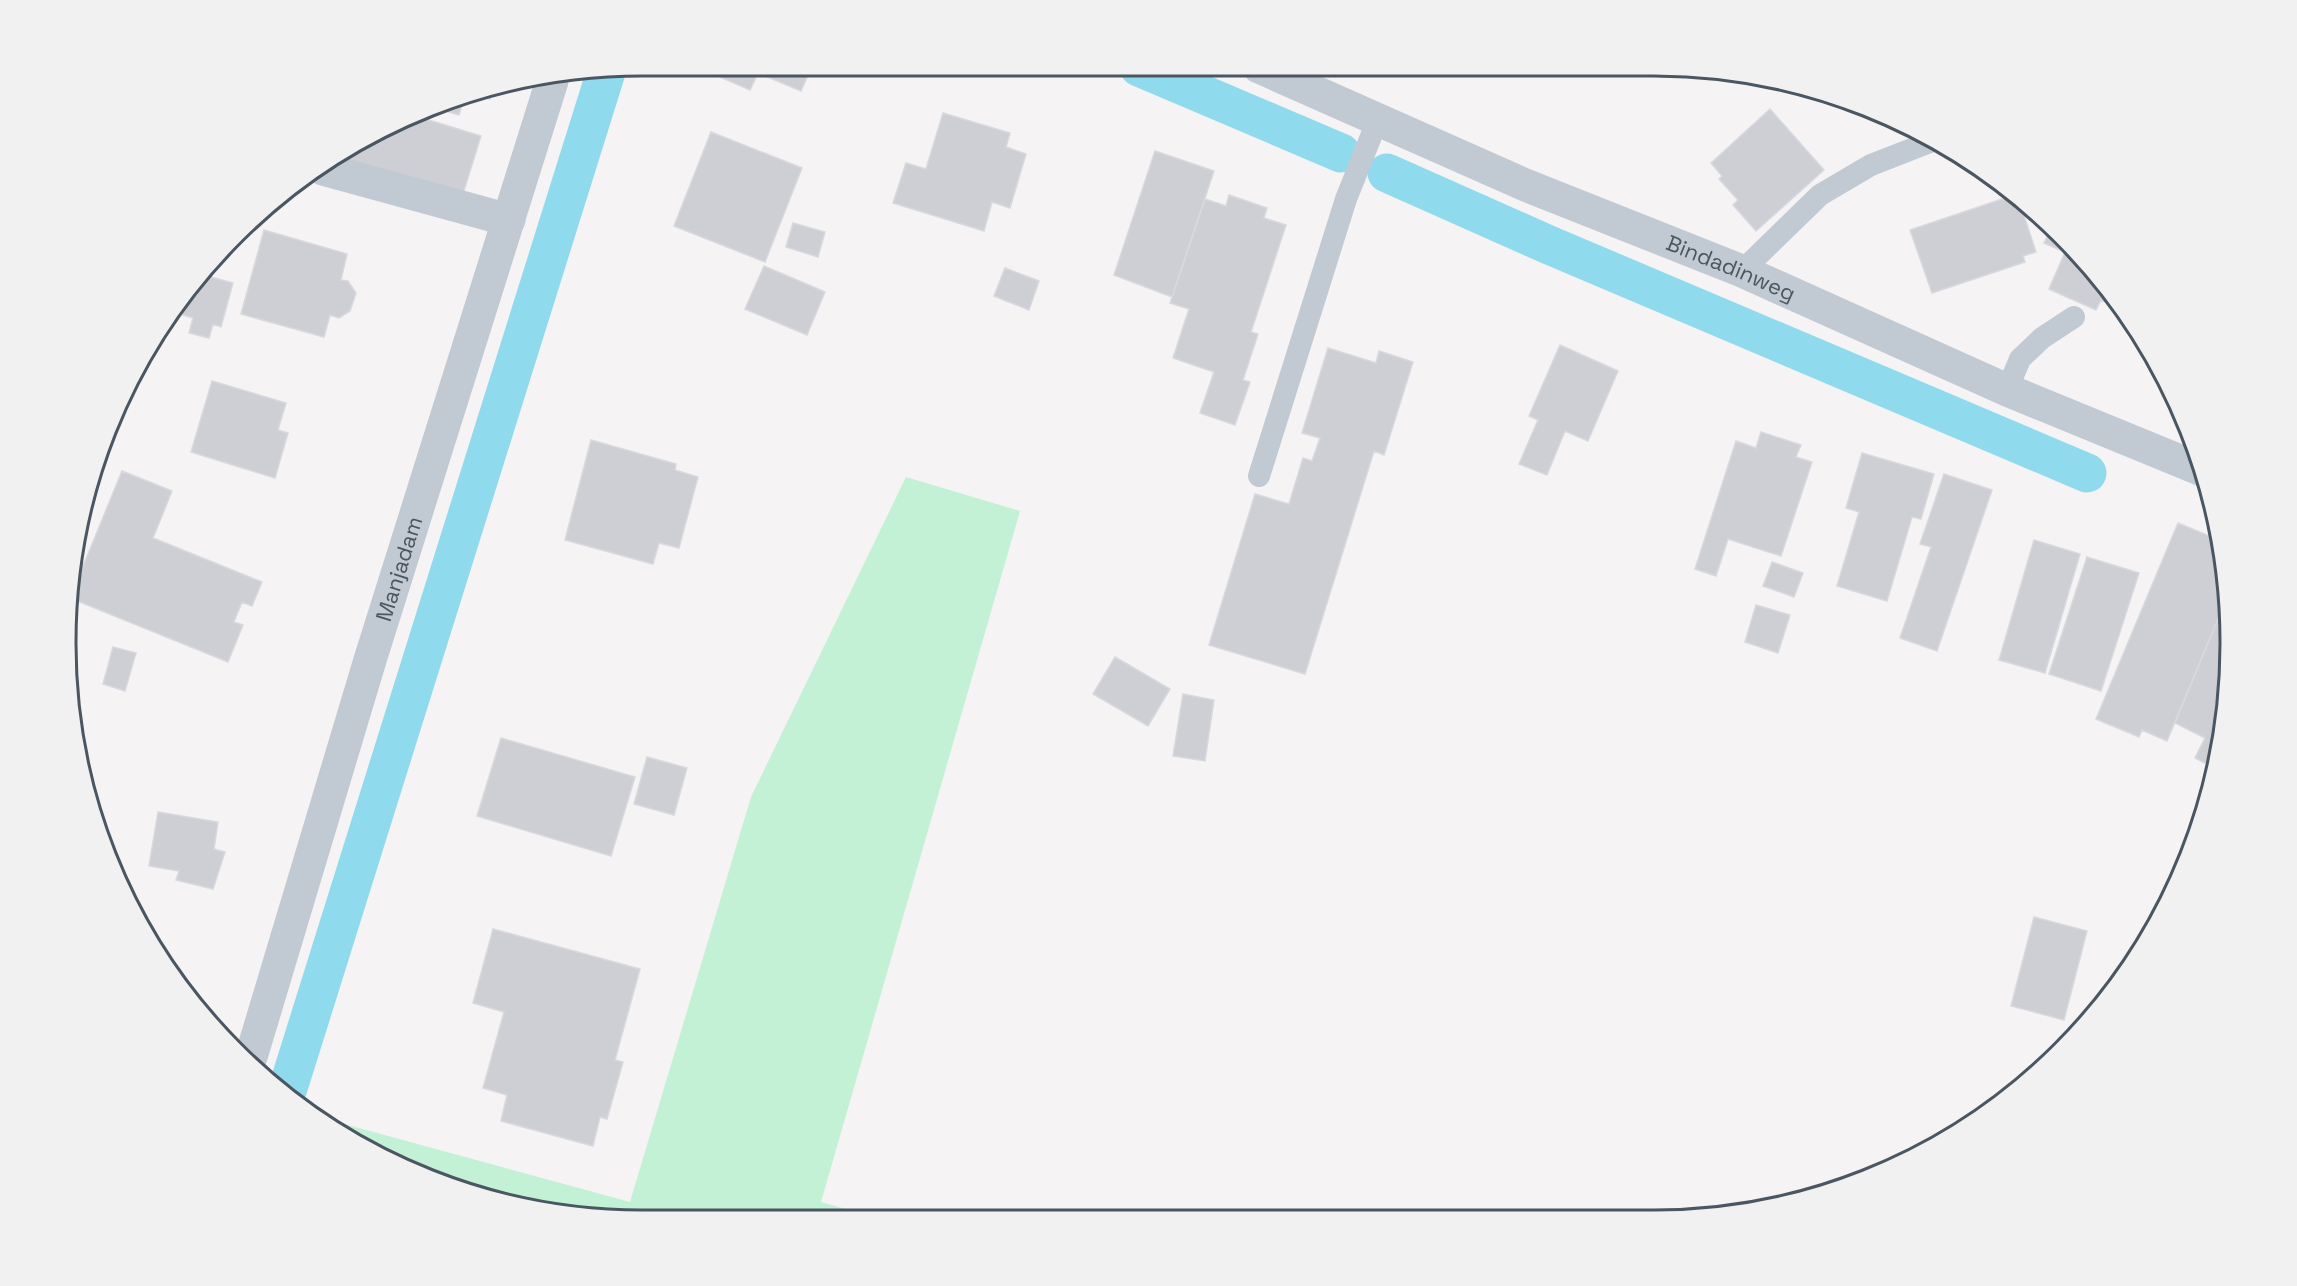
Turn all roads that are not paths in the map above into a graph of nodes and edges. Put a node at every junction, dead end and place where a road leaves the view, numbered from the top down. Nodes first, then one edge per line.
1 (1279, 76) edge
2 (551, 84) edge
3 (1378, 119) junction
4 (1923, 144) edge
5 (330, 171) edge
6 (509, 220) junction
7 (1742, 272) junction
8 (2074, 317) dead end
9 (2007, 390) junction
10 (2191, 466) edge
11 (1259, 476) dead end
12 (252, 1054) edge

1 - 3 street, Bindadinweg
2 - 6 street, Manjadam
3 - 7 street, Bindadinweg
3 - 11 lane
4 - 7 lane
5 - 6 street
6 - 12 street, Manjadam
7 - 9 street, Bindadinweg
8 - 9 lane
9 - 10 street, Bindadinweg

